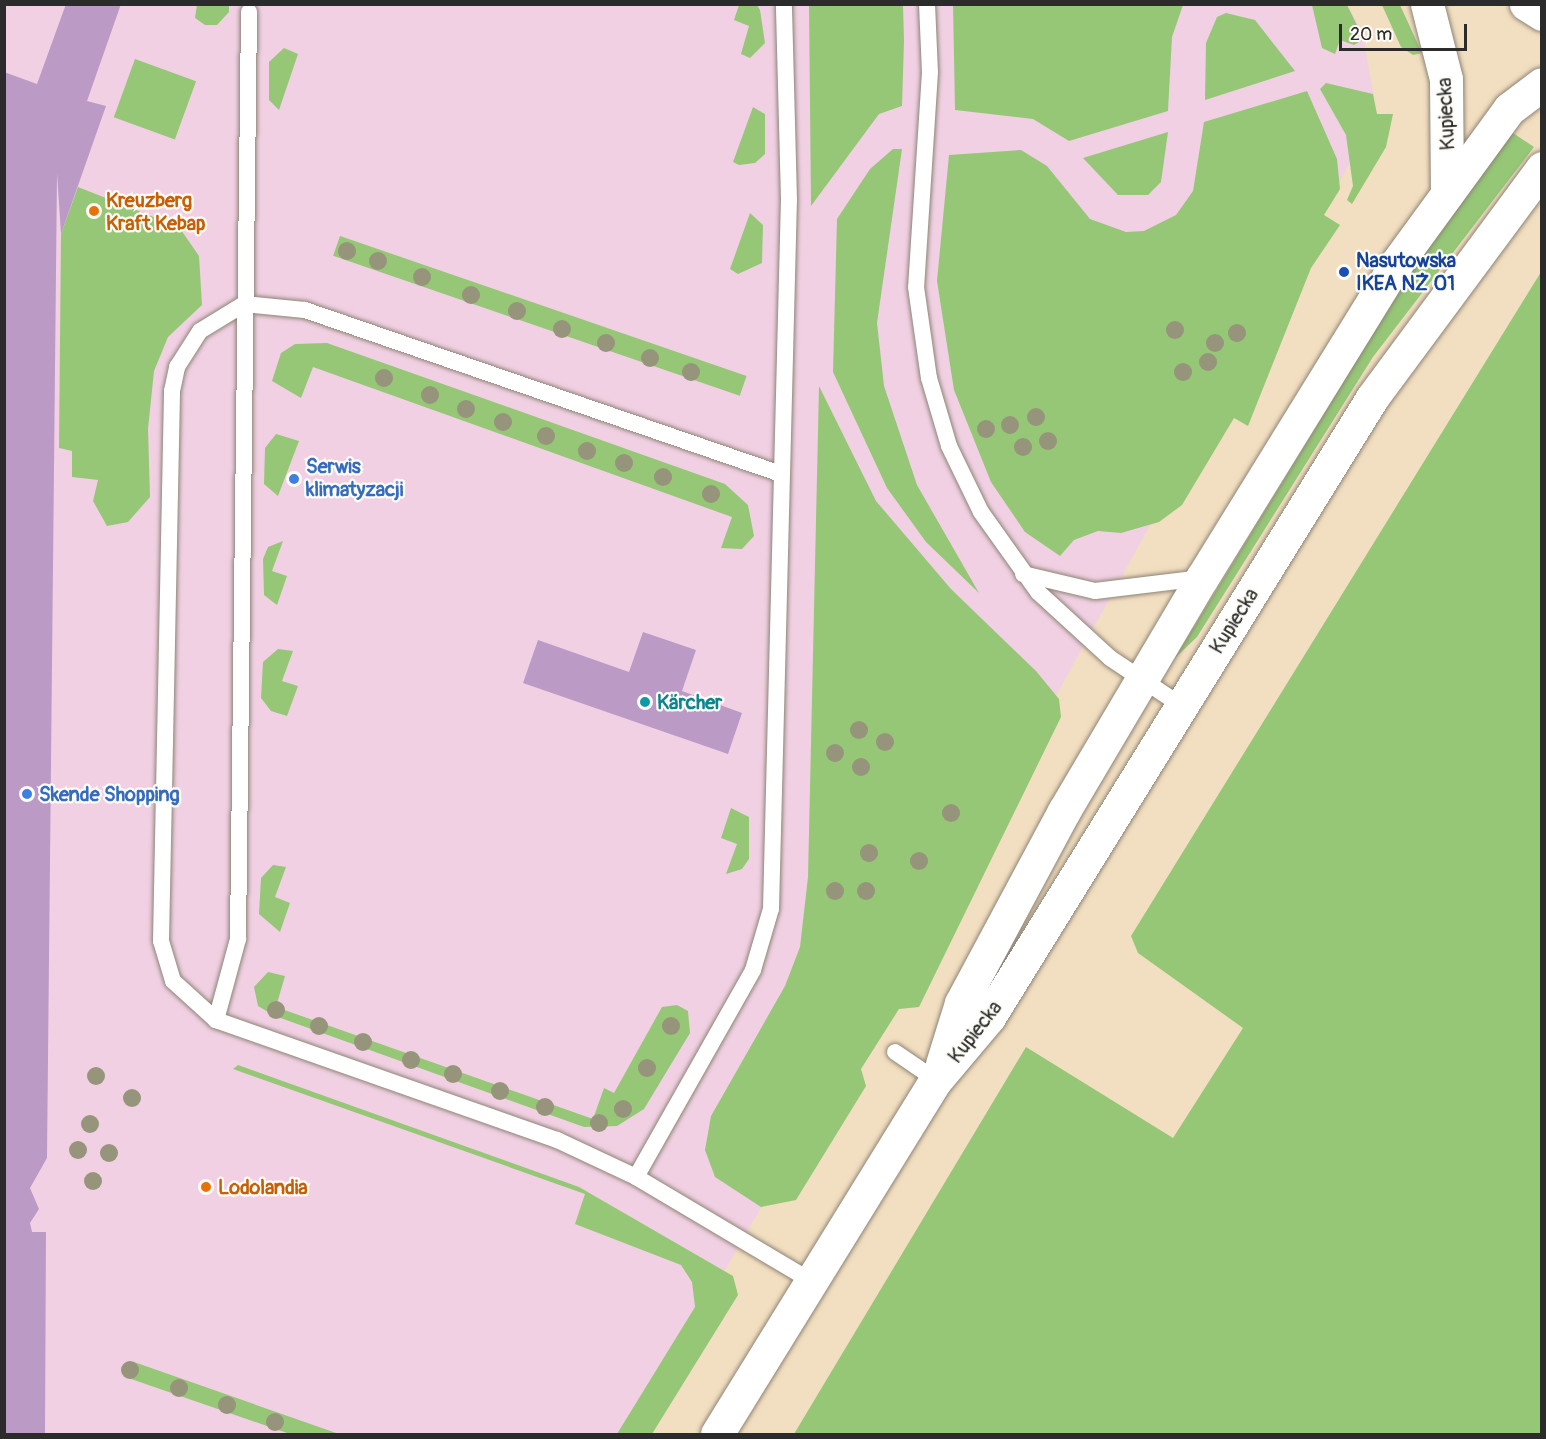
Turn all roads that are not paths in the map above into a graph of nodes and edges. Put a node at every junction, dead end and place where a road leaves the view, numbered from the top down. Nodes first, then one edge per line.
1 (784, 4) edge
2 (927, 4) edge
3 (1427, 4) edge
4 (1526, 4) edge
5 (249, 12) dead end
6 (1542, 14) edge
7 (1542, 84) edge
8 (1542, 168) edge
9 (1447, 190) junction
10 (244, 304) junction
11 (781, 474) junction
12 (1023, 574) junction
13 (1202, 578) junction
14 (1141, 679) junction
15 (1182, 706) junction
16 (216, 1020) junction
17 (895, 1053) dead end
18 (936, 1080) junction
19 (636, 1177) junction
20 (811, 1281) junction
21 (717, 1434) edge

1 - 11 lane
2 - 12 lane
3 - 9 street, Kupiecka
4 - 6 street
5 - 10 lane
7 - 9 street, Kupiecka
8 - 15 street, Kupiecka
9 - 13 street, Kupiecka
10 - 11 lane
10 - 16 lane
10 - 16 lane
11 - 19 lane
12 - 13 lane
12 - 14 lane
13 - 14 street, Kupiecka
14 - 15 lane
14 - 18 street, Kupiecka
15 - 18 street, Kupiecka
16 - 19 lane
17 - 18 lane
18 - 20 street, Kupiecka
19 - 20 lane
20 - 21 street, Kupiecka

